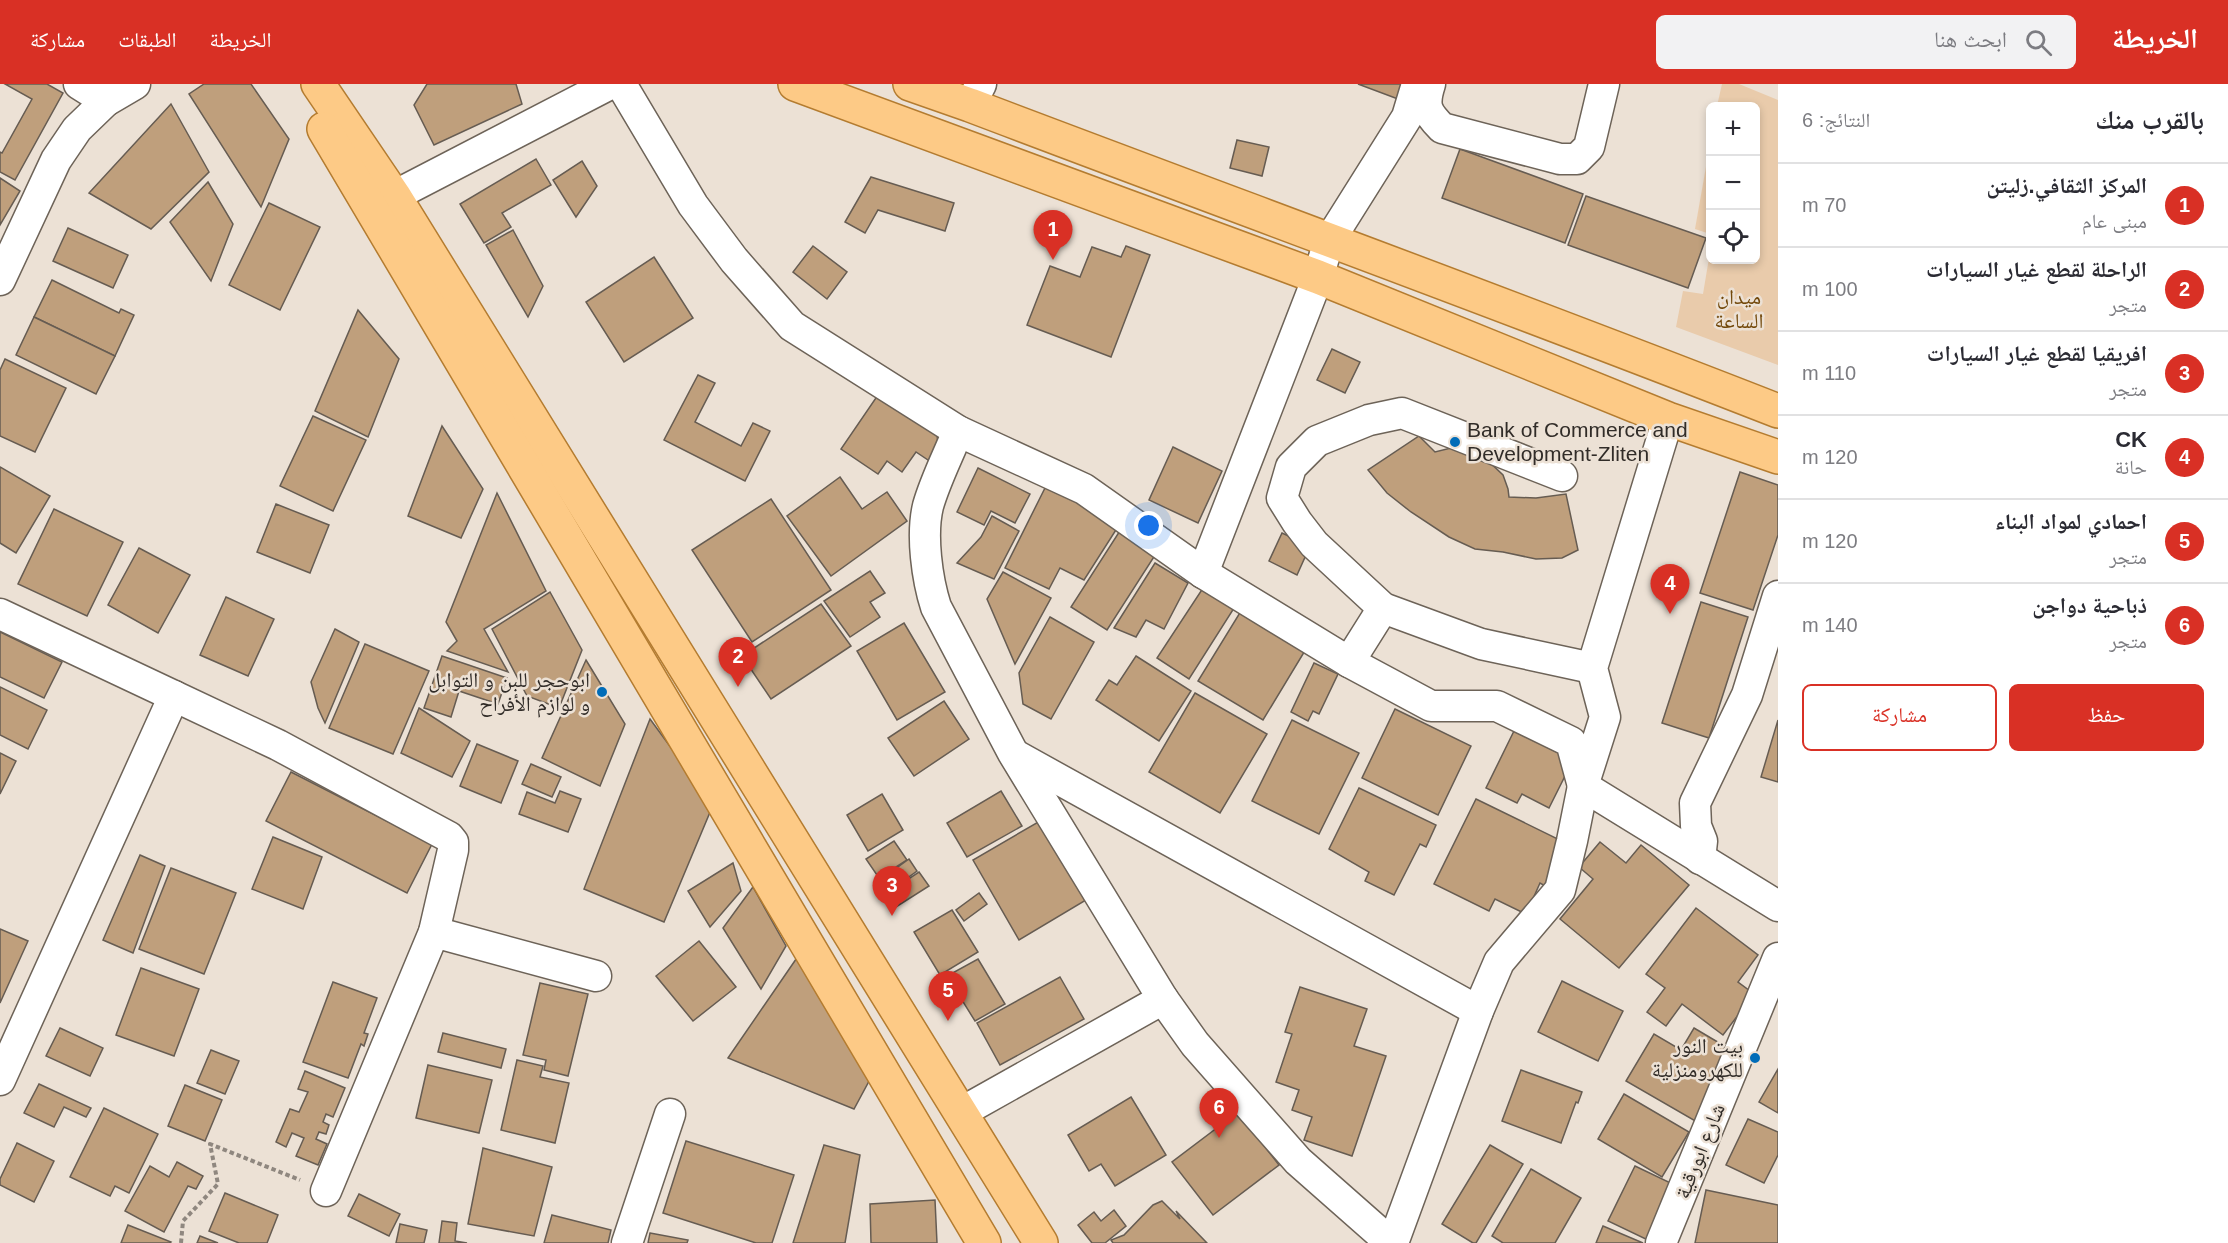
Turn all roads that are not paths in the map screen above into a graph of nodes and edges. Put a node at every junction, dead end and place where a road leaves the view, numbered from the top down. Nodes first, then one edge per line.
1 (79, 84) edge
2 (135, 84) edge
3 (297, 84) edge
4 (318, 84) edge
5 (610, 84) edge
6 (621, 84) edge
7 (795, 84) edge
8 (910, 84) edge
9 (1418, 84) edge
10 (1430, 84) edge
11 (1604, 84) edge
12 (976, 94) edge
13 (106, 101) junction
14 (394, 196) junction
15 (1329, 241) junction
16 (1318, 277) junction
17 (0, 280) edge
18 (1778, 411) edge
19 (1668, 419) junction
20 (958, 431) junction
21 (1778, 457) edge
22 (1562, 476) dead end
23 (1203, 573) junction
24 (1778, 596) edge
25 (1383, 608) junction
26 (0, 614) edge
27 (1349, 662) junction
28 (1592, 668) junction
29 (174, 696) junction
30 (1012, 753) junction
31 (1583, 786) junction
32 (1700, 859) junction
33 (1778, 906) edge
34 (434, 932) junction
35 (596, 976) dead end
36 (1775, 976) edge
37 (1163, 999) junction
38 (1478, 1011) junction
39 (0, 1080) edge
40 (960, 1113) junction
41 (670, 1114) dead end
42 (326, 1191) road end
43 (627, 1243) edge
44 (984, 1243) edge
45 (1041, 1243) edge
46 (1392, 1243) edge
47 (1661, 1243) edge

1 - 13 street
2 - 13 street
3 - 44 main road
4 - 14 main road
5 - 14 street
6 - 20 street
7 - 16 main road
8 - 12 main road
9 - 15 street
10 - 11 street
12 - 15 main road
13 - 17 street
14 - 40 main road
15 - 16 street
15 - 18 main road
16 - 19 main road
16 - 23 street
19 - 21 main road
19 - 28 street
20 - 23 street
20 - 30 street
22 - 25 street
23 - 27 street
24 - 32 street
25 - 27 street
25 - 28 street
26 - 29 street
27 - 31 street
28 - 31 street
29 - 34 street
29 - 39 street
30 - 37 street
30 - 38 street
31 - 32 street
31 - 38 street
32 - 33 street
34 - 35 street
34 - 42 street
36 - 47 street, شارع ابورقية
37 - 40 street
37 - 46 street
38 - 46 street
40 - 45 main road
41 - 43 street

